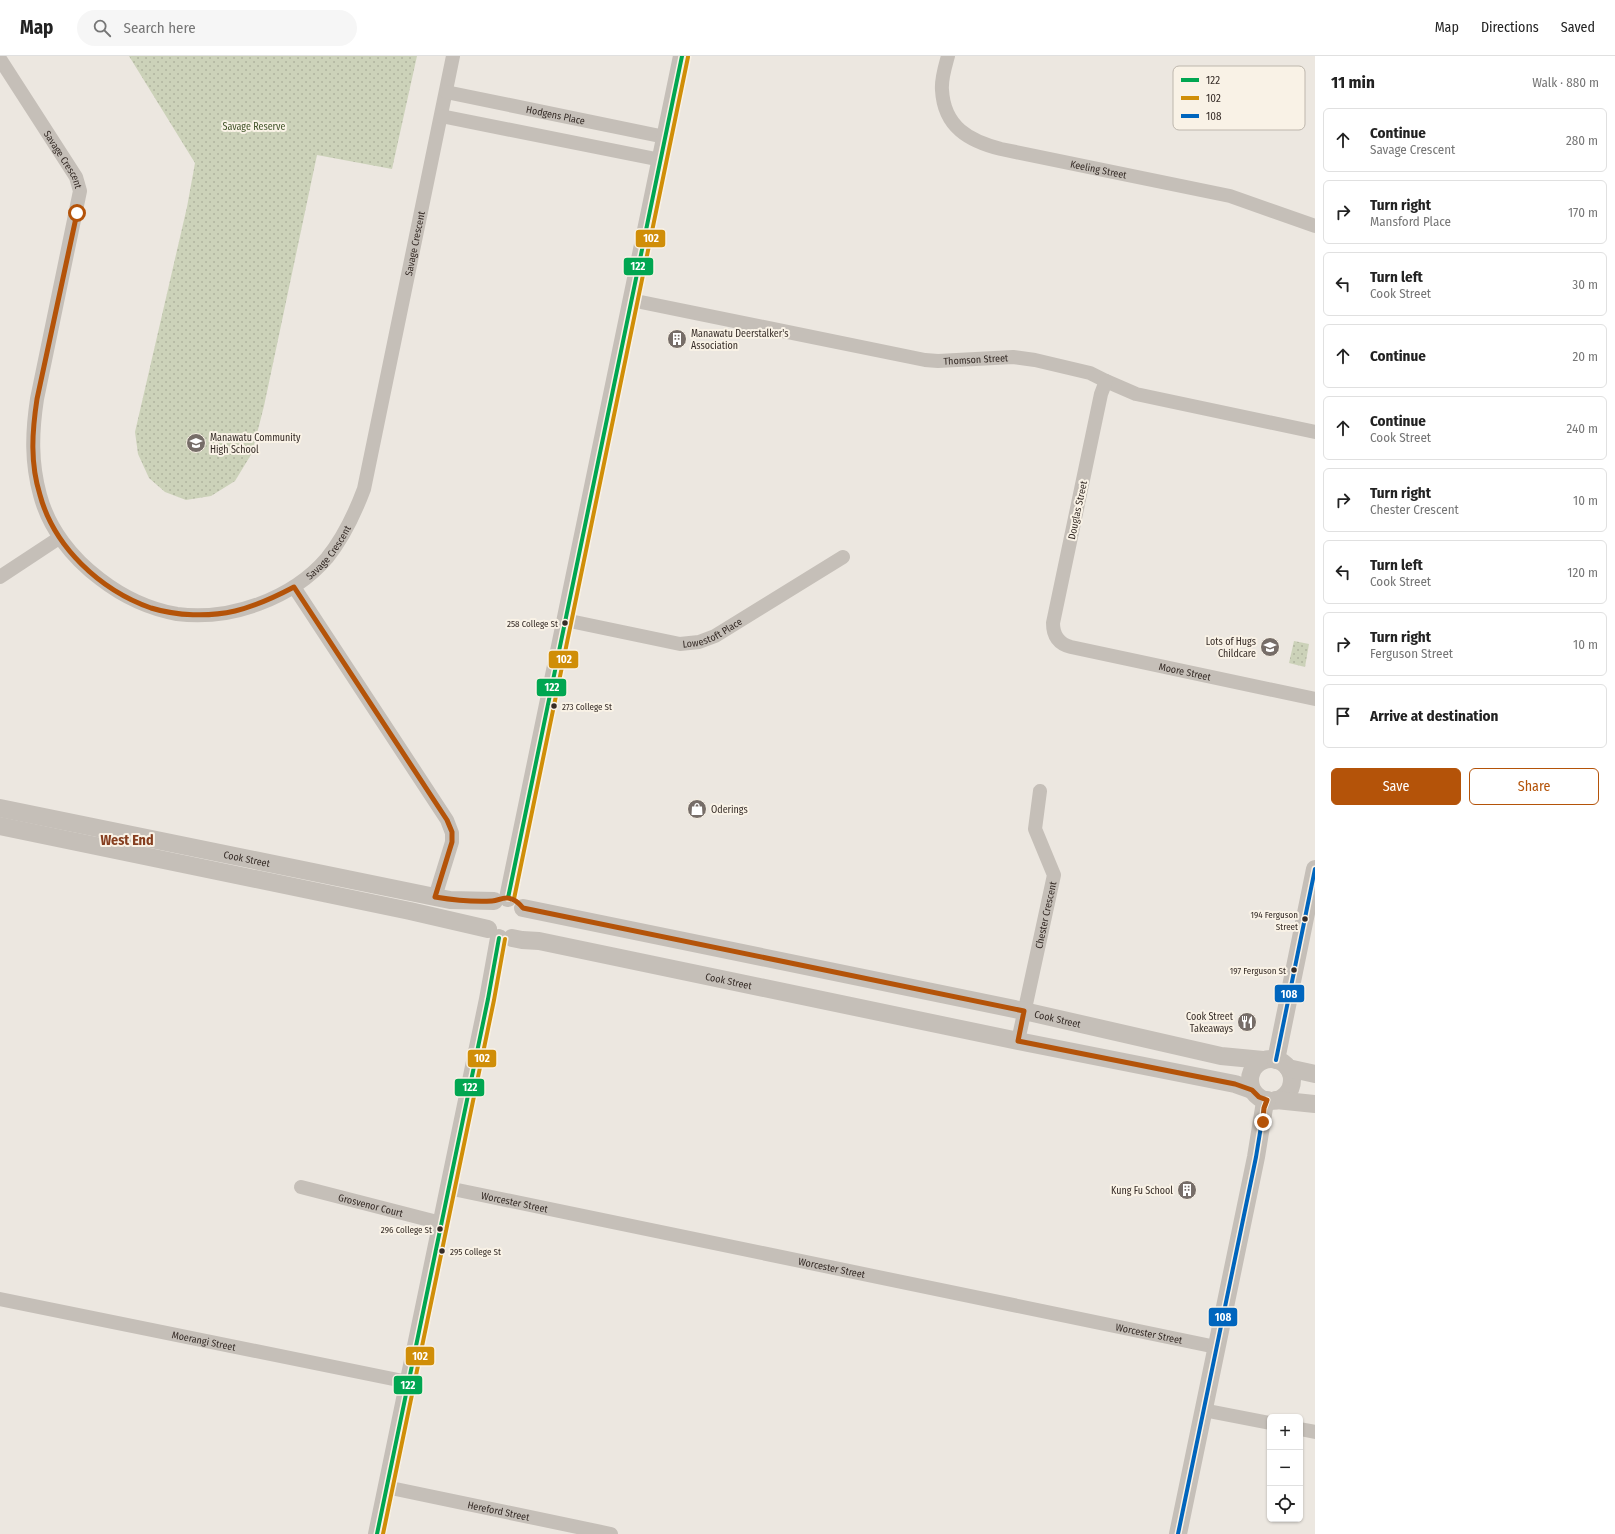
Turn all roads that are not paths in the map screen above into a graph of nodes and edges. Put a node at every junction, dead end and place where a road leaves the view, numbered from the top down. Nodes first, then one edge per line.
1 (453, 56) edge
2 (682, 56) edge
3 (948, 56) edge
4 (0, 59) edge
5 (446, 92) junction
6 (441, 116) junction
7 (665, 137) junction
8 (660, 160) junction
9 (1315, 226) edge
10 (631, 300) junction
11 (1106, 381) junction
12 (1315, 432) edge
13 (59, 538) junction
14 (843, 558) dead end
15 (0, 577) edge
16 (294, 587) junction
17 (565, 620) junction
18 (1057, 638) joint
19 (1315, 699) edge
20 (1040, 791) dead end
21 (0, 808) edge
22 (0, 826) edge
23 (119, 841) junction
24 (1315, 869) edge
25 (415, 893) junction
26 (435, 897) junction
27 (501, 900) junction
28 (523, 908) junction
29 (410, 911) junction
30 (499, 935) junction
31 (1024, 1011) junction
32 (1018, 1041) junction
33 (1276, 1063) junction
34 (1315, 1074) edge
35 (1252, 1090) junction
36 (1272, 1100) junction
37 (1315, 1104) edge
38 (301, 1186) dead end
39 (448, 1188) junction
40 (441, 1223) junction
41 (0, 1299) edge
42 (1216, 1347) junction
43 (408, 1382) junction
44 (1203, 1410) junction
45 (1267, 1422) edge
46 (1303, 1430) edge
47 (1315, 1432) edge
48 (386, 1487) junction
49 (377, 1534) edge
50 (611, 1534) edge
51 (1178, 1534) edge

1 - 5 street, Savage Crescent
2 - 7 street
3 - 9 street, Keeling Street
4 - 13 street, Savage Crescent
5 - 6 street, Savage Crescent
5 - 7 street, Hodgens Place
6 - 8 street
6 - 16 street, Savage Crescent
7 - 8 street
8 - 10 street
10 - 11 street, Thomson Street
10 - 17 street
11 - 12 street, Thomson Street
11 - 18 street, Douglas Street
13 - 15 street
13 - 16 street, Savage Crescent
14 - 17 street, Lowestoft Place
16 - 26 street
17 - 27 street
18 - 19 street, Moore Street
20 - 31 street, Chester Crescent
21 - 23 street, Cook Street
22 - 23 street, Cook Street
23 - 25 street, Cook Street
23 - 29 street, Cook Street
24 - 33 street
25 - 26 street, Cook Street
25 - 29 street
26 - 27 street, Cook Street
27 - 28 street
27 - 30 street
28 - 30 street
28 - 31 street, Cook Street
29 - 30 street, Cook Street
30 - 32 street, Cook Street
30 - 39 street
31 - 32 street, Chester Crescent
31 - 33 street, Cook Street
32 - 35 street, Cook Street
33 - 34 street, Cook Street
33 - 35 street
33 - 36 street
35 - 36 street
36 - 37 street
36 - 42 street
38 - 40 street, Grosvenor Court
39 - 40 street
39 - 42 street, Worcester Street
40 - 43 street
41 - 43 street, Moerangi Street
42 - 44 street
43 - 48 street
44 - 45 street
44 - 51 street
46 - 47 street
48 - 49 street
48 - 50 street, Hereford Street

